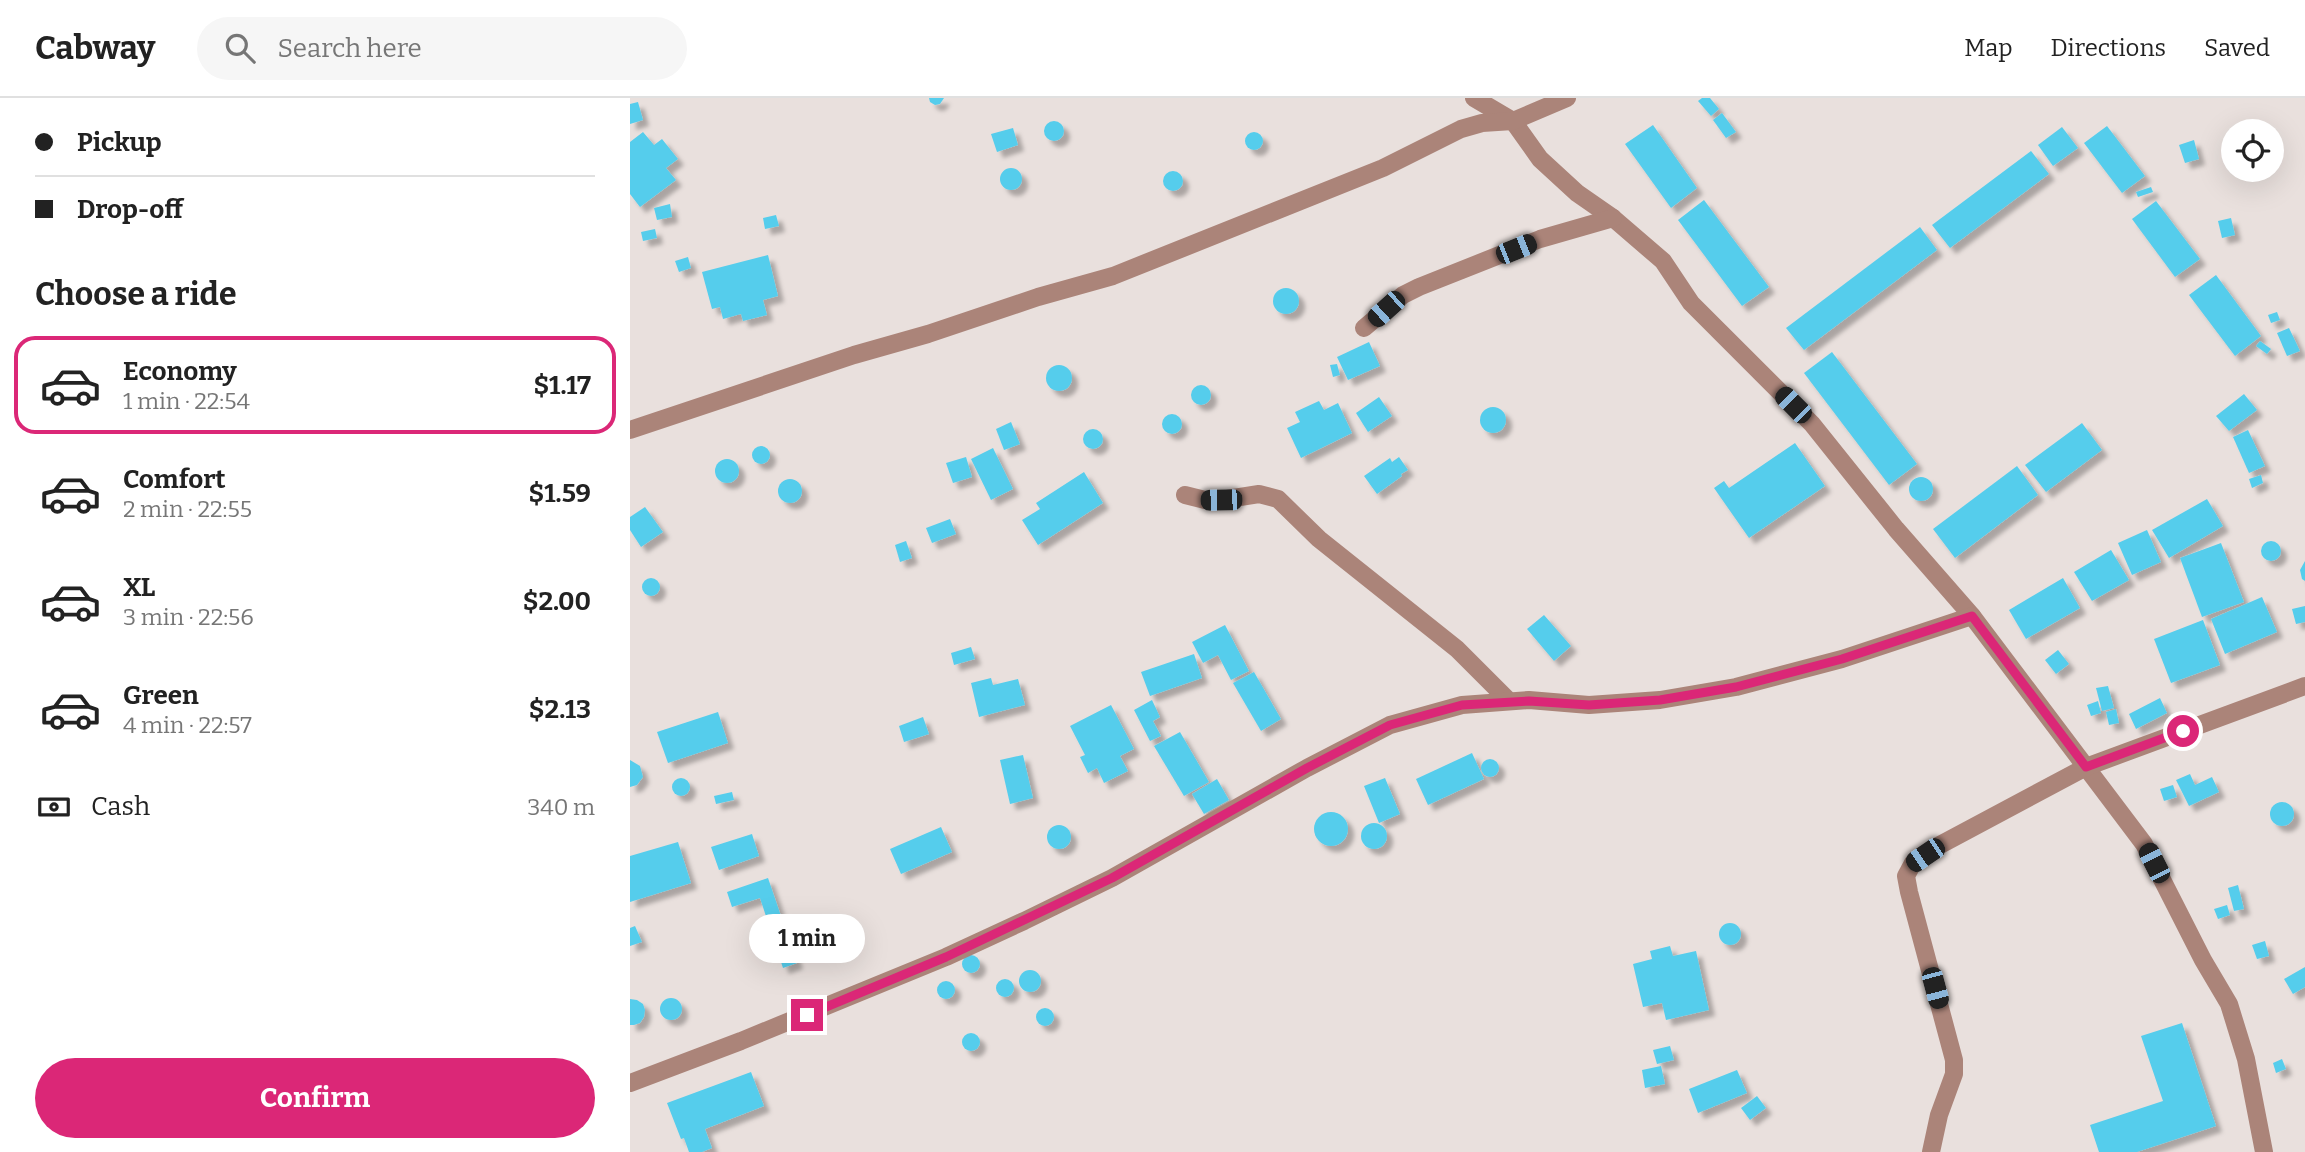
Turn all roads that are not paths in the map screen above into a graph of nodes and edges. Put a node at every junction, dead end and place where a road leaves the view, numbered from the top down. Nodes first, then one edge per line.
1 (1474, 98) edge
2 (1567, 98) edge
3 (1513, 121) junction
4 (1613, 218) junction
5 (1364, 328) dead end
6 (630, 430) edge
7 (1185, 495) dead end
8 (1972, 616) junction
9 (2305, 686) edge
10 (1509, 701) junction
11 (2086, 767) junction
12 (630, 1083) edge
13 (1931, 1152) edge
14 (2264, 1152) edge

1 - 3 street
2 - 3 street
3 - 4 street
3 - 6 street
4 - 5 street
4 - 8 street
7 - 10 street
8 - 10 street
8 - 11 street
9 - 11 street
10 - 12 street
11 - 13 street
11 - 14 street

